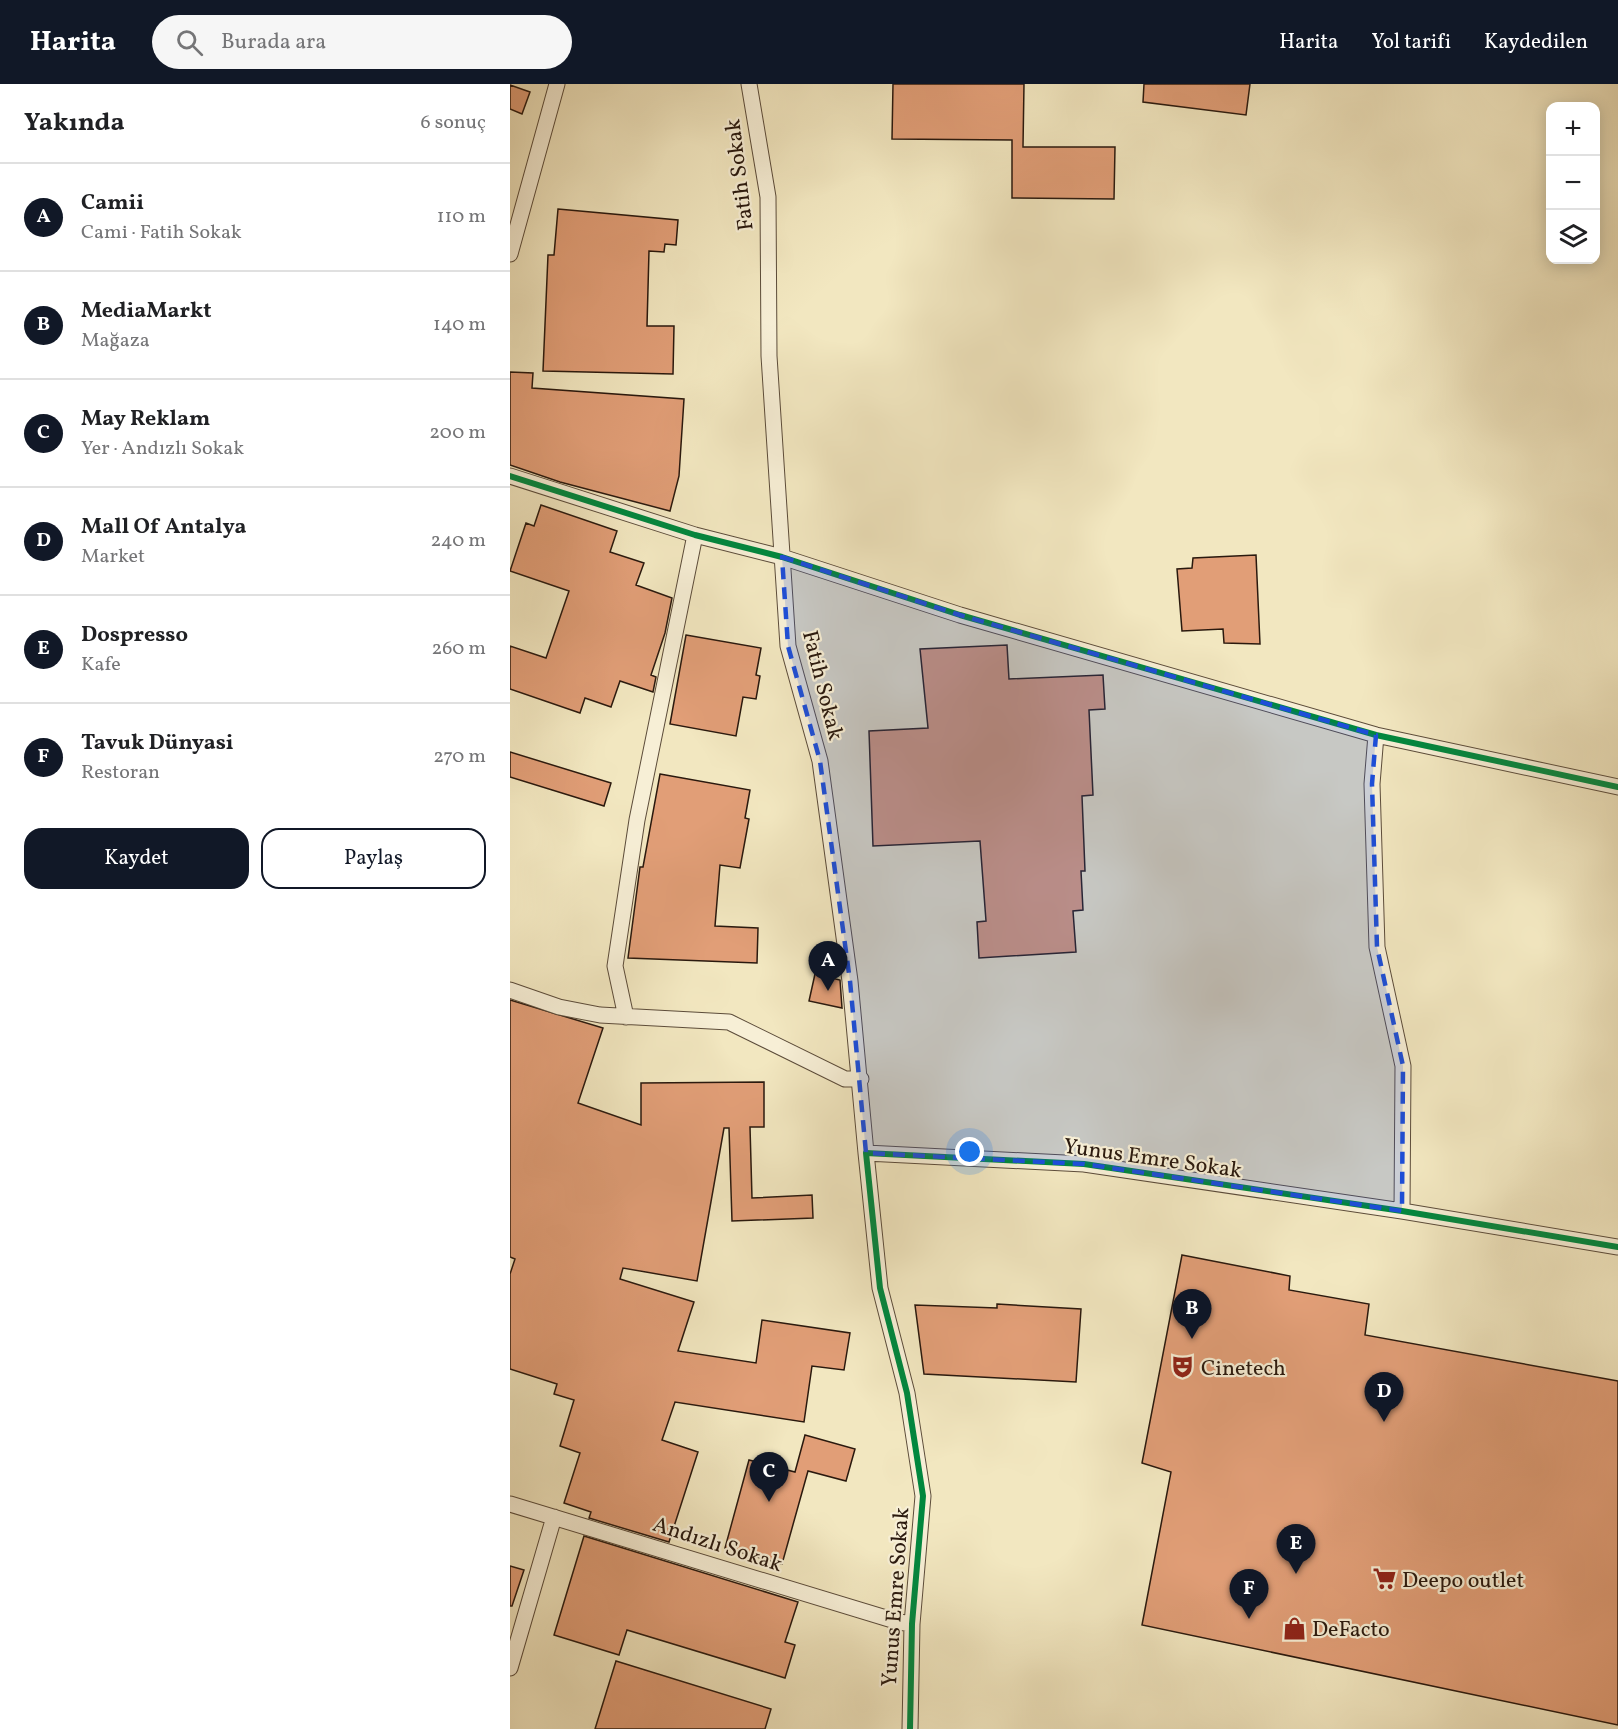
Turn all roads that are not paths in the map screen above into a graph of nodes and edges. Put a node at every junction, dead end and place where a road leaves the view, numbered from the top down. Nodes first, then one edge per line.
1 (557, 84) edge
2 (748, 84) edge
3 (510, 254) edge
4 (510, 476) edge
5 (695, 536) junction
6 (782, 557) junction
7 (1376, 735) junction
8 (1618, 788) edge
9 (510, 990) edge
10 (626, 1017) junction
11 (861, 1078) junction
12 (866, 1153) junction
13 (1402, 1211) junction
14 (1618, 1247) edge
15 (510, 1504) edge
16 (554, 1517) junction
17 (912, 1624) junction
18 (510, 1668) edge
19 (910, 1729) edge

1 - 3 street
2 - 6 street, Fatih Sokak
4 - 5 street
5 - 6 street
5 - 10 street
6 - 7 street
6 - 11 street, Fatih Sokak
7 - 8 street
7 - 13 street
9 - 10 street
10 - 11 street
11 - 12 street, Fatih Sokak
12 - 13 street, Yunus Emre Sokak
12 - 17 street, Yunus Emre Sokak
13 - 14 street, Yunus Emre Sokak
15 - 16 street, Andızlı Sokak
16 - 17 street, Andızlı Sokak
16 - 18 street
17 - 19 street, Yunus Emre Sokak

